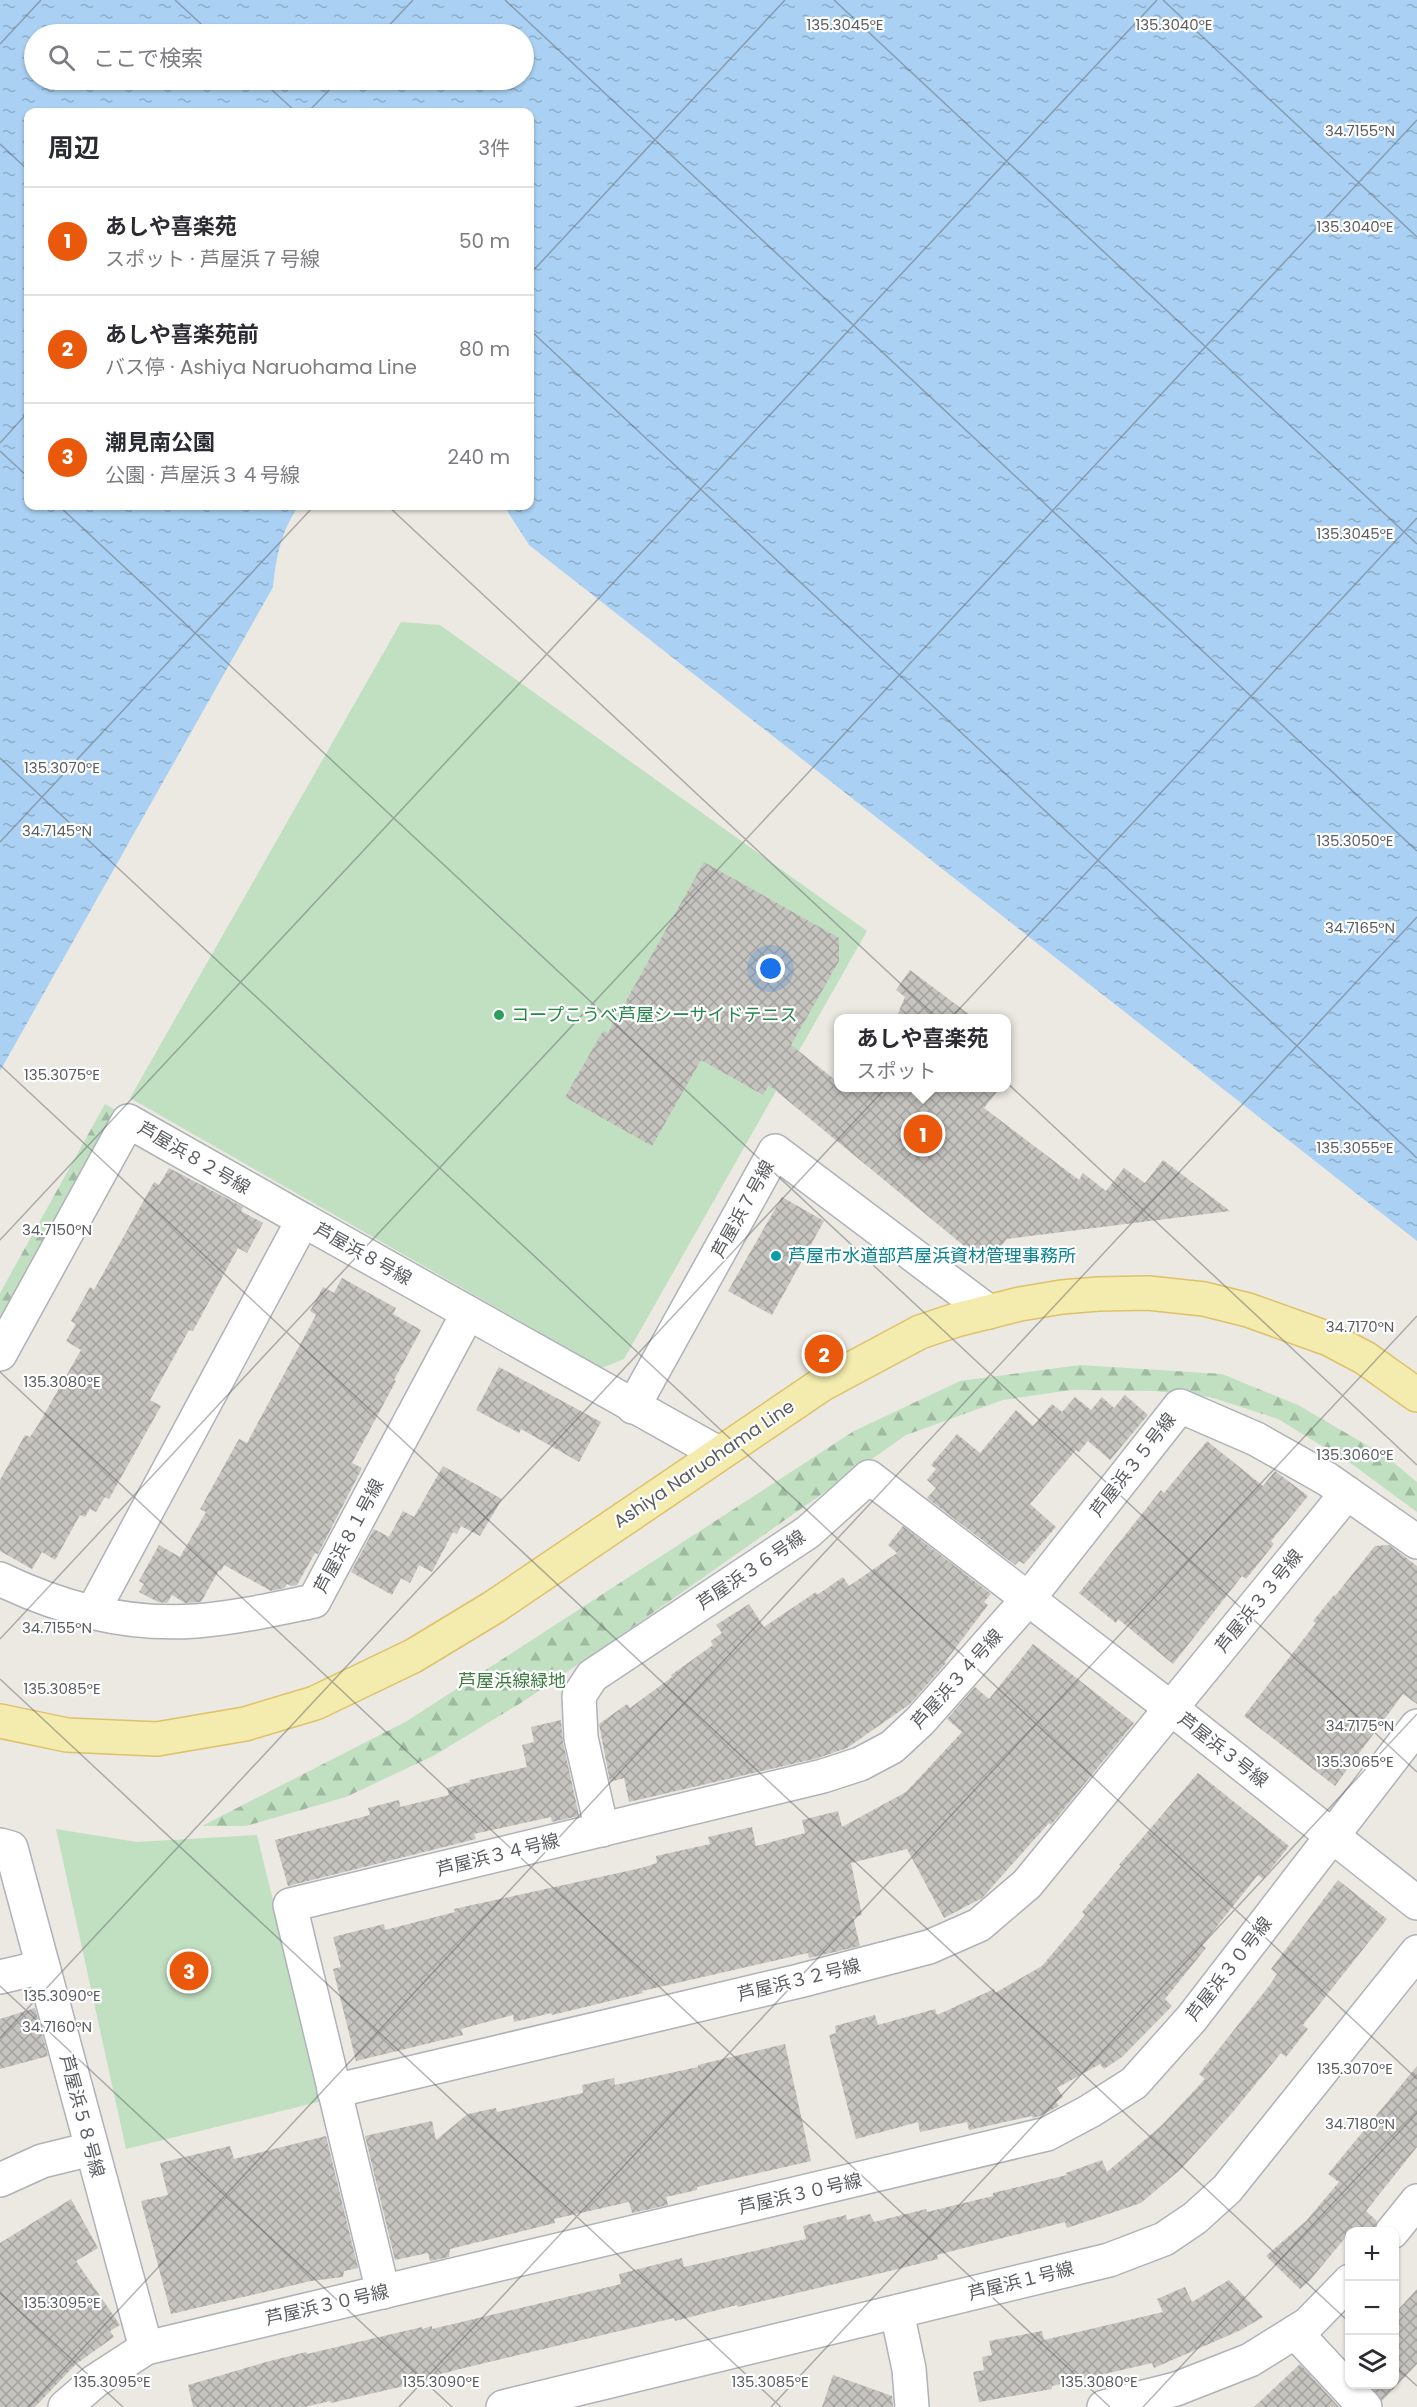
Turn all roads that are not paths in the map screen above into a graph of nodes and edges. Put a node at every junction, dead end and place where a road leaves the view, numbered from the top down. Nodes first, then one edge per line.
1 (303, 1220) junction
2 (989, 1312) junction
3 (468, 1313) junction
4 (0, 1354) edge
5 (1417, 1395) edge
6 (633, 1407) junction
7 (718, 1453) junction
8 (1347, 1493) junction
9 (1417, 1542) edge
10 (0, 1579) edge
11 (1028, 1599) junction
12 (92, 1612) junction
13 (1172, 1709) junction
14 (0, 1721) edge
15 (1417, 1726) edge
16 (602, 1830) junction
17 (1332, 1836) junction
18 (5, 1847) edge
19 (1417, 1903) edge
20 (1417, 1952) edge
21 (43, 1967) junction
22 (0, 1977) edge
23 (334, 2091) junction
24 (91, 2149) junction
25 (0, 2180) edge
26 (1417, 2201) edge
27 (1396, 2227) edge
28 (1345, 2286) edge
29 (383, 2292) junction
30 (897, 2312) junction
31 (1295, 2332) junction
32 (146, 2348) junction
33 (65, 2407) edge
34 (502, 2407) edge
35 (912, 2407) edge
36 (1104, 2407) edge
37 (1365, 2407) edge

1 - 3 street, 芦屋浜８号線
1 - 4 street, 芦屋浜８２号線
1 - 12 street, 芦屋浜８号線
2 - 5 main road, Ashiya Naruohama Line
2 - 6 street, 芦屋浜７号線
2 - 7 main road, Ashiya Naruohama Line
3 - 6 street, 芦屋浜８号線
3 - 12 street, 芦屋浜８１号線
6 - 7 street, 芦屋浜８号線
7 - 14 main road, Ashiya Naruohama Line
8 - 9 street, 芦屋浜３５号線
8 - 11 street, 芦屋浜３５号線
8 - 13 street, 芦屋浜３３号線
10 - 12 street, 芦屋浜８１号線
11 - 13 street, 芦屋浜３号線
11 - 16 street, 芦屋浜３４号線
11 - 16 street, 芦屋浜３６号線
13 - 17 street, 芦屋浜３号線
13 - 23 street, 芦屋浜３２号線
15 - 17 street, 芦屋浜３０号線
16 - 23 street, 芦屋浜３４号線
17 - 19 street, 芦屋浜３号線
17 - 29 street, 芦屋浜３０号線
18 - 21 street, 芦屋浜５８号線
20 - 30 street, 芦屋浜１号線
21 - 22 street
21 - 24 street, 芦屋浜５８号線
23 - 29 street, 芦屋浜３４号線
24 - 25 street
24 - 32 street, 芦屋浜５８号線
26 - 27 street
28 - 31 street
29 - 32 street, 芦屋浜３０号線
30 - 34 street, 芦屋浜１号線
30 - 35 street
31 - 36 street
31 - 37 street
32 - 33 street, 芦屋浜３０号線

